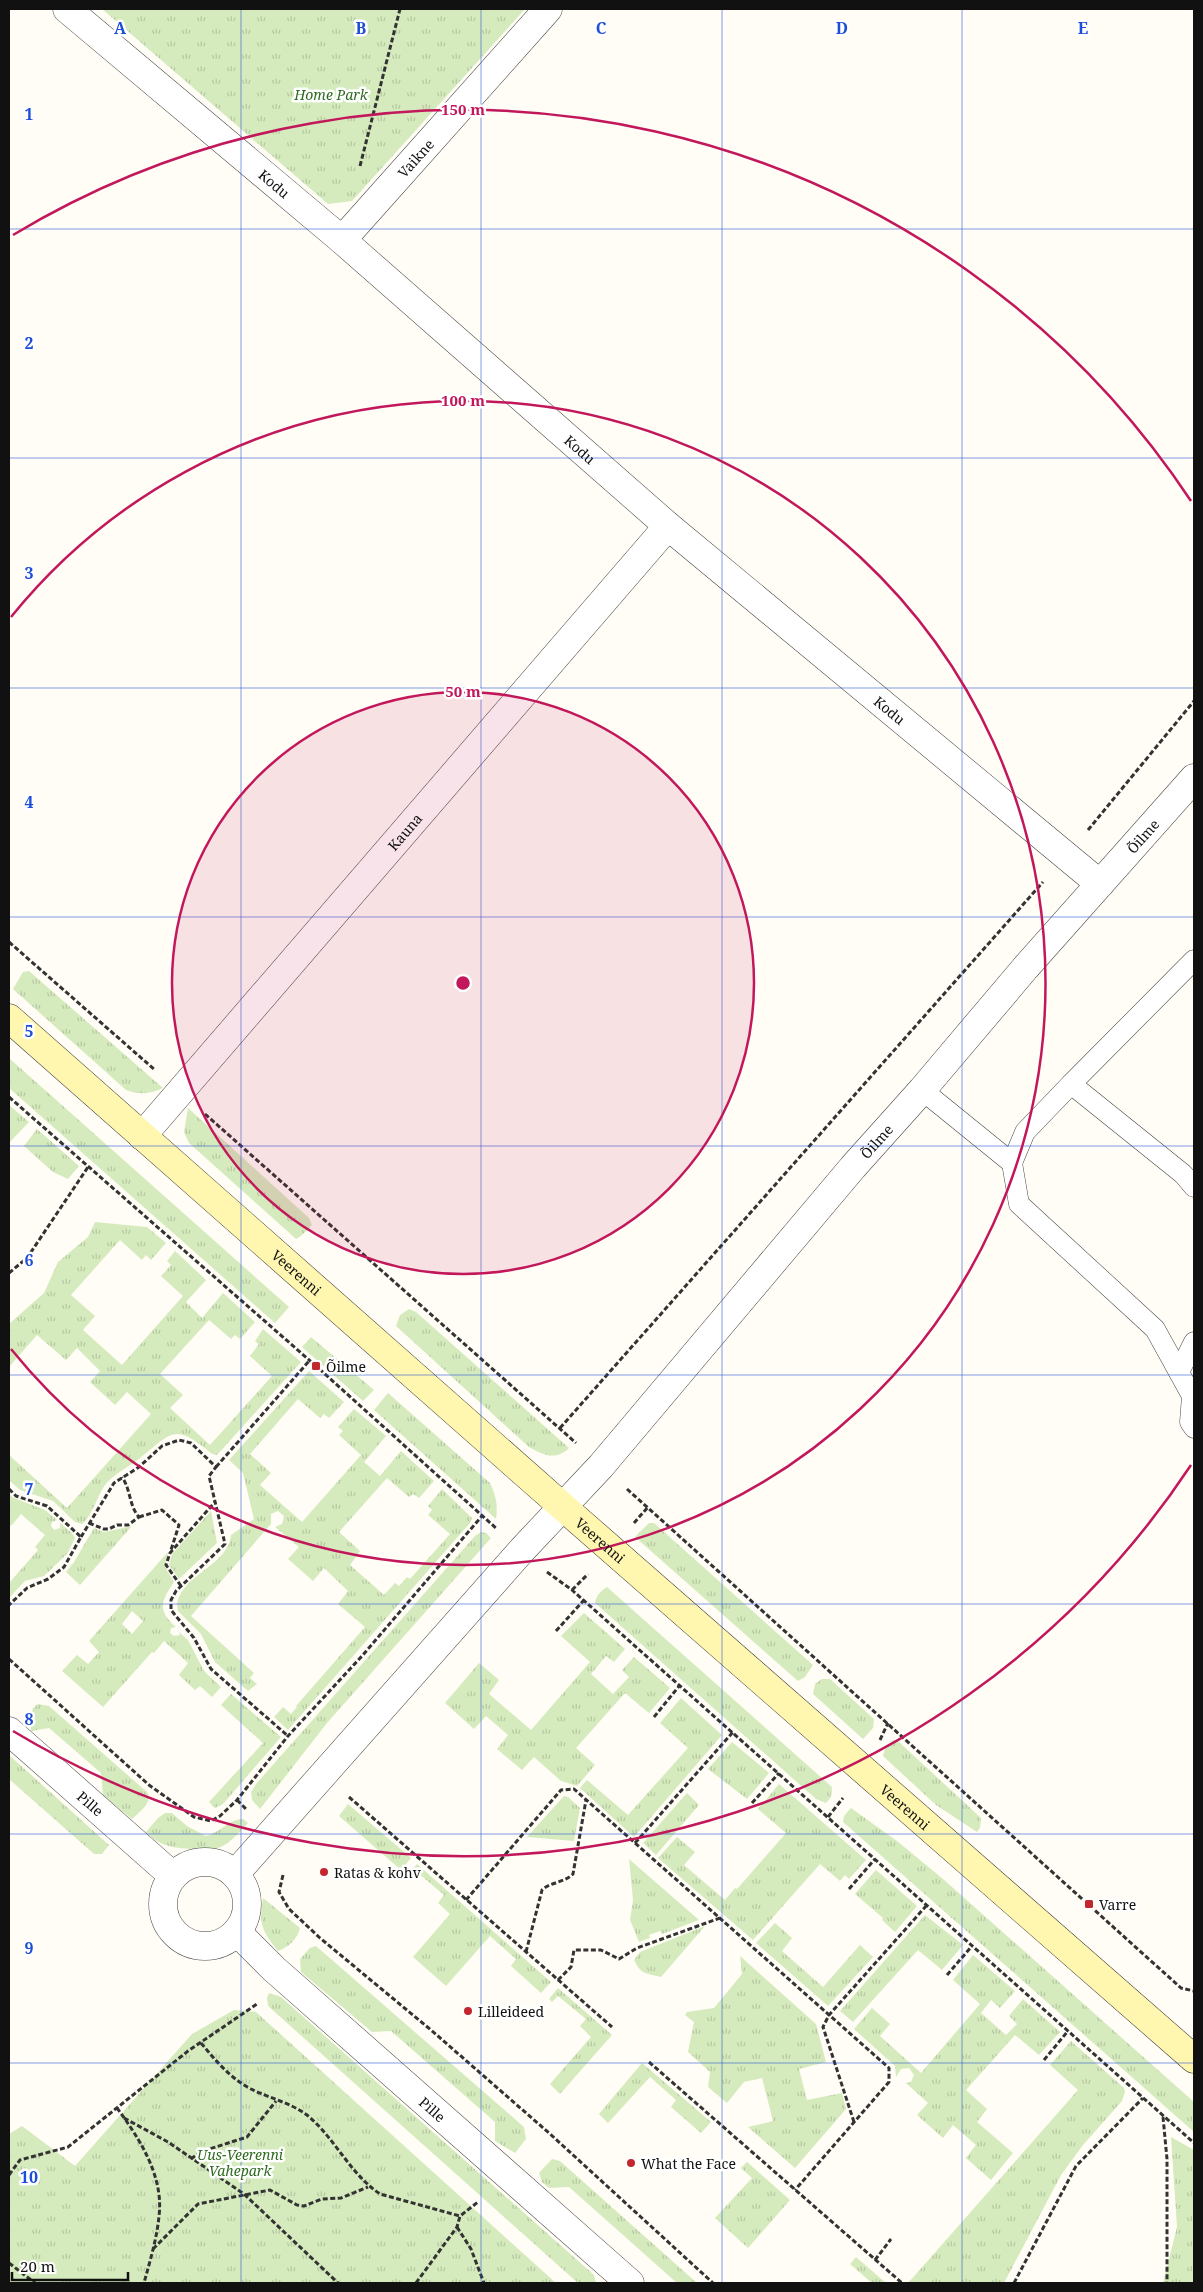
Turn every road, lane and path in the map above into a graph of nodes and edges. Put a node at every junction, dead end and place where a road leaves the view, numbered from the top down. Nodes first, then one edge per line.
1 (67, 9) edge
2 (400, 9) edge
3 (548, 9) edge
4 (359, 172) dead end
5 (342, 240) junction
6 (668, 526) junction
7 (1194, 701) edge
8 (1194, 778) edge
9 (1067, 855) junction
10 (1100, 884) junction
11 (1194, 960) edge
12 (9, 1018) edge
13 (1071, 1084) junction
14 (922, 1090) junction
15 (9, 1097) edge
16 (142, 1136) junction
17 (1012, 1163) junction
18 (88, 1167) junction
19 (1194, 1187) edge
20 (9, 1273) edge
21 (1194, 1342) edge
22 (310, 1360) junction
23 (1179, 1372) junction
24 (560, 1428) dead end
25 (1194, 1428) edge
26 (216, 1467) junction
27 (122, 1477) junction
28 (9, 1489) edge
29 (215, 1502) junction
30 (563, 1507) junction
31 (648, 1508) dead end
32 (140, 1516) junction
33 (482, 1516) junction
34 (89, 1523) junction
35 (632, 1525) dead end
36 (497, 1529) dead end
37 (81, 1537) junction
38 (170, 1553) junction
39 (545, 1570) dead end
40 (589, 1572) dead end
41 (181, 1586) junction
42 (572, 1590) junction
43 (584, 1600) junction
44 (9, 1604) edge
45 (556, 1631) dead end
46 (9, 1659) edge
47 (680, 1685) junction
48 (654, 1718) dead end
49 (9, 1731) edge
50 (733, 1732) junction
51 (288, 1736) junction
52 (779, 1773) junction
53 (348, 1797) dead end
54 (586, 1800) junction
55 (752, 1803) dead end
56 (635, 1843) junction
57 (875, 1859) junction
58 (287, 1870) dead end
59 (235, 1874) junction
60 (173, 1876) junction
61 (849, 1889) dead end
62 (466, 1900) junction
63 (927, 1905) junction
64 (720, 1918) junction
65 (237, 1932) junction
66 (972, 1946) junction
67 (526, 1952) junction
68 (947, 1975) dead end
69 (558, 1980) junction
70 (257, 2004) dead end
71 (830, 2015) junction
72 (612, 2027) dead end
73 (1068, 2031) junction
74 (200, 2043) junction
75 (1194, 2059) edge
76 (1044, 2060) dead end
77 (649, 2062) dead end
78 (1143, 2098) junction
79 (276, 2101) junction
80 (117, 2108) junction
81 (1163, 2116) junction
82 (124, 2118) junction
83 (854, 2122) junction
84 (1194, 2143) edge
85 (190, 2159) junction
86 (9, 2175) edge
87 (368, 2187) junction
88 (795, 2190) junction
89 (244, 2194) junction
90 (478, 2202) dead end
91 (460, 2216) junction
92 (456, 2227) junction
93 (891, 2239) dead end
94 (153, 2249) junction
95 (875, 2260) junction
96 (9, 2263) edge
97 (35, 2283) edge
98 (144, 2283) edge
99 (338, 2283) edge
100 (416, 2283) edge
101 (484, 2283) edge
102 (630, 2283) edge
103 (713, 2283) edge
104 (902, 2283) edge
105 (1014, 2283) edge
106 (1167, 2283) edge

1 - 5 street, Kodu
2 - 4 path
3 - 5 street, Vaikne
5 - 6 street, Kodu
6 - 9 street, Kodu
6 - 16 street, Kauna
7 - 9 path
8 - 10 street, Õilme
9 - 10 street, Kodu
9 - 24 path
10 - 14 street, Õilme
11 - 13 lane
12 - 16 street, Veerenni
13 - 17 lane
13 - 19 lane
14 - 17 lane
14 - 30 street, Õilme
15 - 18 path
16 - 30 street, Veerenni
17 - 23 lane
18 - 20 path
18 - 22 path
21 - 23 lane
22 - 26 path
22 - 33 path
23 - 25 lane
26 - 27 path
26 - 29 path
27 - 32 path
27 - 34 path
28 - 37 path
29 - 38 path
29 - 41 path
30 - 59 street, Õilme
30 - 75 street, Veerenni
31 - 35 path
32 - 34 path
32 - 38 path
33 - 36 path
33 - 51 path
34 - 37 path
37 - 44 path
38 - 41 path
39 - 42 path
40 - 42 path
41 - 51 path
42 - 43 path
43 - 45 path
43 - 47 path
46 - 51 path
47 - 48 path
47 - 50 path
49 - 60 street, Pille
50 - 52 path
50 - 56 path
52 - 55 path
52 - 57 path
53 - 62 path
54 - 56 path
54 - 62 path
54 - 67 path
56 - 64 path
57 - 61 path
57 - 63 path
58 - 103 path
59 - 60 street
59 - 65 street
60 - 65 street
62 - 67 path
63 - 66 path
63 - 71 path
64 - 69 path
64 - 71 path
65 - 102 street, Pille
66 - 68 path
66 - 73 path
67 - 69 path
69 - 72 path
70 - 74 path
71 - 83 path
71 - 83 path
73 - 76 path
73 - 78 path
74 - 79 path
74 - 80 path
77 - 88 path
78 - 81 path
78 - 105 path
79 - 85 path
79 - 87 path
80 - 82 path
80 - 86 path
81 - 84 path
81 - 106 path
82 - 85 path
82 - 94 path
83 - 88 path
85 - 89 path
87 - 89 path
87 - 91 path
88 - 95 path
89 - 94 path
89 - 99 path
90 - 91 path
91 - 92 path
92 - 100 path
92 - 101 path
93 - 95 path
94 - 98 path
95 - 104 path
96 - 97 path

